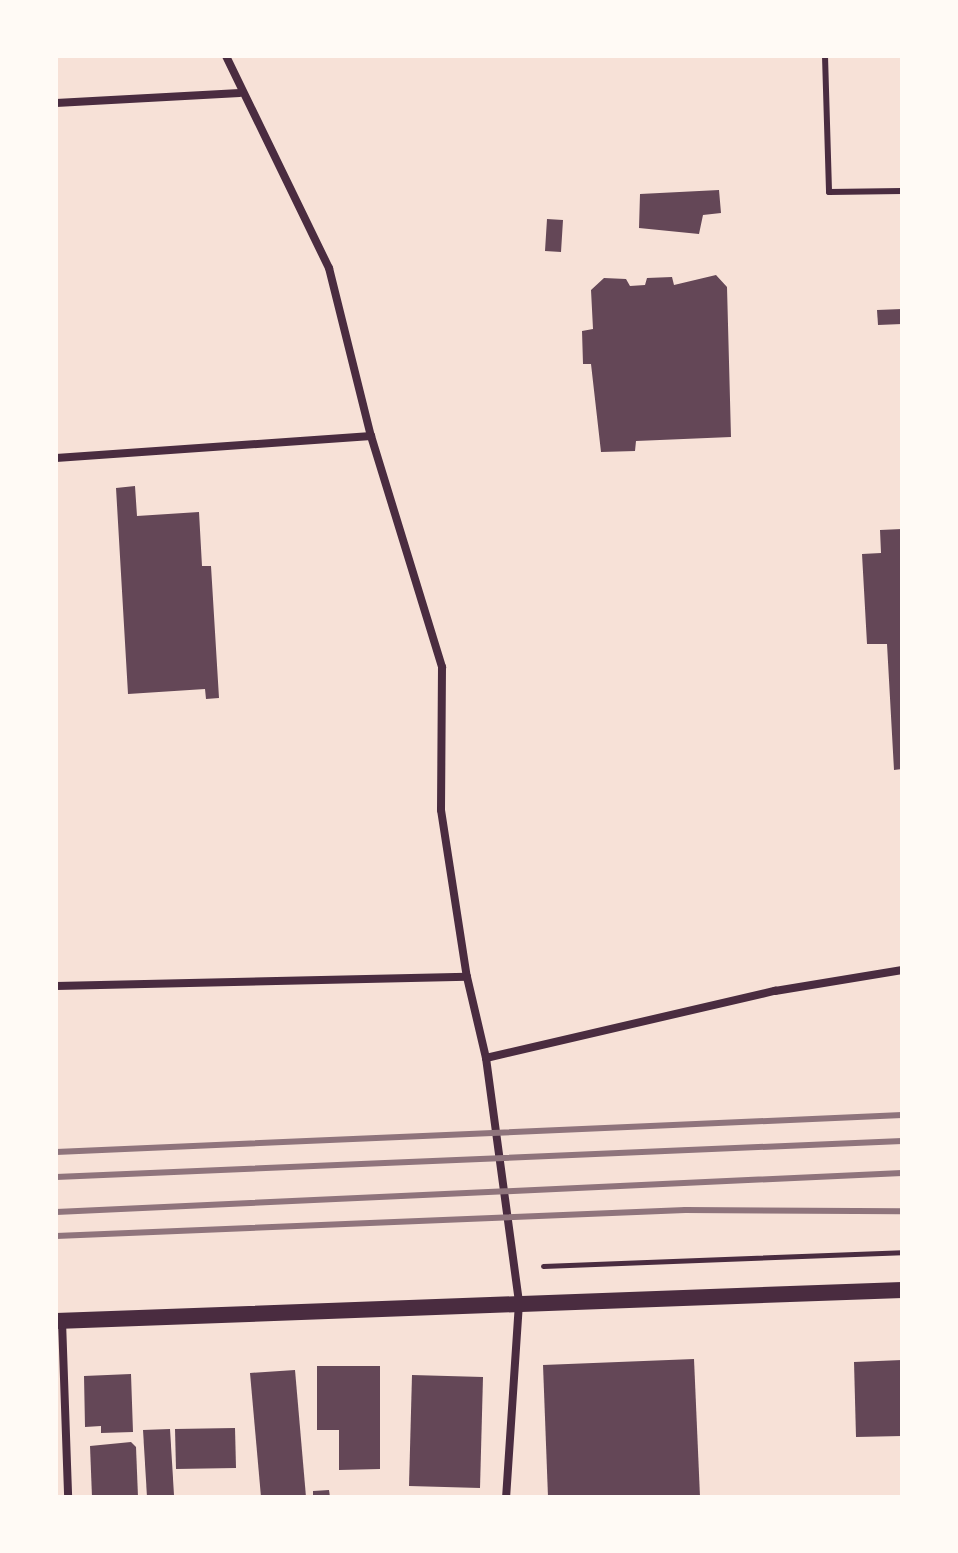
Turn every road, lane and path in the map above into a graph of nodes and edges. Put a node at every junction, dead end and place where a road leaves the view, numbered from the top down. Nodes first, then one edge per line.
1 (226, 56) edge
2 (825, 56) edge
3 (240, 93) junction
4 (56, 103) edge
5 (902, 191) edge
6 (371, 436) junction
7 (56, 458) edge
8 (902, 970) edge
9 (467, 977) junction
10 (56, 986) edge
11 (486, 1058) junction
12 (902, 1252) edge
13 (543, 1266) dead end
14 (902, 1290) edge
15 (519, 1303) junction
16 (59, 1321) edge
17 (68, 1497) edge
18 (506, 1497) edge

1 - 3 street
2 - 5 lane
3 - 4 street
3 - 6 street
6 - 7 street
6 - 9 street
8 - 11 street
9 - 10 street
9 - 11 street
11 - 15 street
12 - 13 path
14 - 15 main road
15 - 16 main road
15 - 18 street
16 - 17 street

